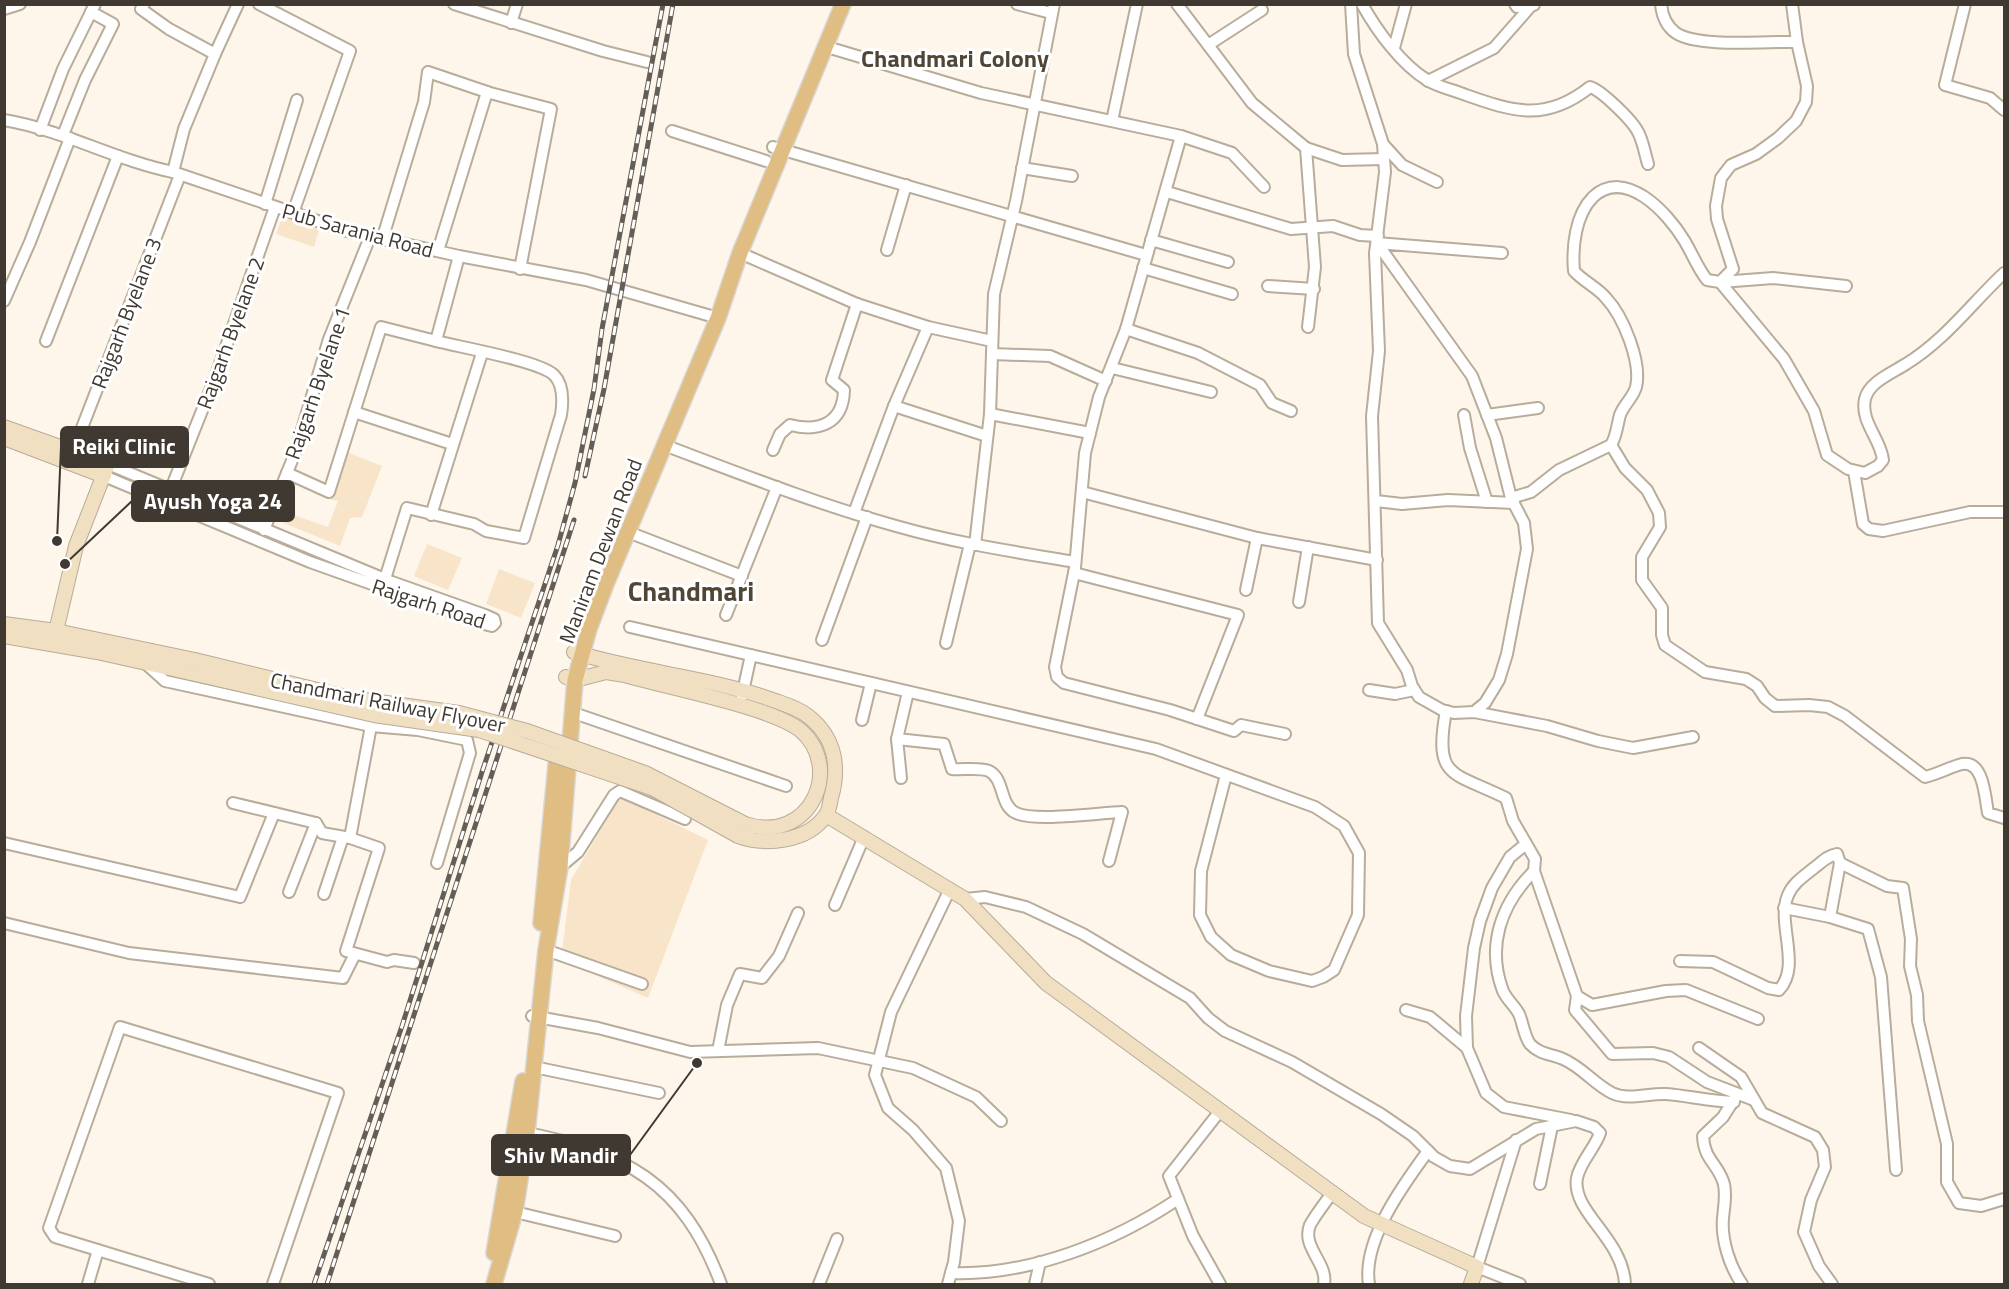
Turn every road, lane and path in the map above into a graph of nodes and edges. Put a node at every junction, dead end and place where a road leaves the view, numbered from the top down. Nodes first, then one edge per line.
1 (20, 4) edge
2 (144, 4) edge
3 (238, 4) edge
4 (259, 4) edge
5 (454, 4) edge
6 (517, 4) edge
7 (833, 4) edge
8 (843, 4) edge
9 (1017, 4) edge
10 (1137, 4) edge
11 (1177, 4) edge
12 (1351, 4) edge
13 (1362, 4) edge
14 (1406, 4) edge
15 (1515, 4) edge
16 (1662, 4) edge
17 (1792, 4) edge
18 (1962, 5) edge
19 (1532, 6) edge
20 (93, 8) edge
21 (4, 9) edge
22 (1053, 9) edge
23 (1262, 10) dead end
24 (511, 23) junction
25 (1797, 42) junction
26 (1208, 45) junction
27 (826, 47) junction
28 (1394, 48) junction
29 (215, 54) junction
30 (646, 62) dead end
31 (1428, 81) junction
32 (487, 92) junction
33 (297, 100) dead end
34 (1034, 103) junction
35 (2004, 110) edge
36 (4, 120) edge
37 (1112, 121) junction
38 (40, 130) junction
39 (672, 131) dead end
40 (67, 136) junction
41 (1181, 136) junction
42 (1383, 144) junction
43 (778, 148) junction
44 (1306, 148) junction
45 (118, 156) junction
46 (1384, 159) junction
47 (766, 161) junction
48 (1648, 164) dead end
49 (1022, 168) junction
50 (176, 174) junction
51 (1072, 176) dead end
52 (1437, 182) dead end
53 (906, 185) junction
54 (1264, 187) dead end
55 (1167, 192) junction
56 (270, 205) junction
57 (293, 213) junction
58 (1013, 215) junction
59 (1312, 226) junction
60 (370, 237) junction
61 (1377, 239) junction
62 (382, 240) junction
63 (1151, 240) junction
64 (887, 250) dead end
65 (438, 251) junction
66 (740, 253) junction
67 (1502, 253) dead end
68 (1146, 255) junction
69 (459, 256) junction
70 (1228, 262) dead end
71 (1143, 268) junction
72 (520, 269) junction
73 (2002, 279) edge
74 (1720, 282) junction
75 (1268, 286) dead end
76 (1846, 286) dead end
77 (1314, 289) junction
78 (1232, 294) dead end
79 (4, 301) edge
80 (857, 304) junction
81 (713, 317) junction
82 (928, 327) junction
83 (1308, 327) dead end
84 (1126, 329) junction
85 (46, 341) dead end
86 (436, 341) junction
87 (992, 341) junction
88 (482, 352) junction
89 (992, 354) junction
90 (1112, 368) junction
91 (1106, 381) junction
92 (1211, 392) dead end
93 (894, 406) junction
94 (1538, 408) dead end
95 (1291, 411) dead end
96 (354, 412) junction
97 (990, 414) junction
98 (1464, 415) dead end
99 (1487, 415) junction
100 (4, 428) edge
101 (1090, 433) junction
102 (987, 436) junction
103 (4, 438) edge
104 (452, 444) junction
105 (664, 445) junction
106 (1611, 445) junction
107 (773, 450) dead end
108 (73, 452) junction
109 (106, 470) junction
110 (1854, 471) junction
111 (287, 473) junction
112 (777, 487) junction
113 (170, 491) junction
114 (1082, 492) junction
115 (1512, 500) junction
116 (1377, 501) junction
117 (1486, 502) junction
118 (2004, 512) edge
119 (854, 513) junction
120 (431, 515) junction
121 (867, 517) junction
122 (264, 530) junction
123 (628, 532) junction
124 (1257, 538) junction
125 (973, 544) junction
126 (1308, 547) junction
127 (1377, 560) junction
128 (1075, 568) junction
129 (742, 576) junction
130 (385, 579) junction
131 (1246, 590) dead end
132 (1299, 603) dead end
133 (726, 615) dead end
134 (4, 624) edge
135 (630, 627) dead end
136 (4, 636) edge
137 (54, 638) junction
138 (822, 640) dead end
139 (946, 643) dead end
140 (578, 653) junction
141 (751, 655) junction
142 (147, 656) junction
143 (571, 679) junction
144 (871, 683) junction
145 (744, 690) junction
146 (1369, 690) dead end
147 (1414, 690) junction
148 (908, 692) junction
149 (737, 706) junction
150 (1446, 711) junction
151 (571, 712) junction
152 (1474, 712) junction
153 (1197, 719) junction
154 (862, 720) dead end
155 (371, 726) junction
156 (1285, 734) dead end
157 (1693, 736) dead end
158 (897, 739) junction
159 (1226, 775) junction
160 (901, 778) dead end
161 (786, 786) dead end
162 (233, 803) dead end
163 (274, 813) junction
164 (826, 815) junction
165 (2004, 818) edge
166 (684, 819) dead end
167 (316, 823) junction
168 (742, 830) junction
169 (347, 837) junction
170 (864, 837) junction
171 (4, 843) edge
172 (1526, 844) junction
173 (1109, 861) dead end
174 (437, 863) dead end
175 (1839, 863) junction
176 (554, 866) junction
177 (1534, 871) junction
178 (950, 889) junction
179 (289, 892) dead end
180 (324, 894) dead end
181 (965, 898) junction
182 (835, 905) dead end
183 (1784, 908) junction
184 (798, 913) dead end
185 (1830, 917) junction
186 (4, 923) edge
187 (546, 950) junction
188 (355, 954) junction
189 (1680, 961) dead end
190 (414, 963) dead end
191 (642, 984) dead end
192 (1577, 996) junction
193 (1406, 1010) dead end
194 (536, 1017) junction
195 (1758, 1020) dead end
196 (1467, 1048) junction
197 (1699, 1048) dead end
198 (718, 1051) junction
199 (878, 1061) junction
200 (534, 1067) junction
201 (659, 1093) dead end
202 (1735, 1098) junction
203 (1754, 1100) junction
204 (1220, 1111) junction
205 (1001, 1120) dead end
206 (1576, 1121) junction
207 (1552, 1126) junction
208 (521, 1132) junction
209 (1516, 1140) junction
210 (1428, 1151) junction
211 (1896, 1170) dead end
212 (1540, 1184) dead end
213 (1332, 1193) junction
214 (1178, 1199) junction
215 (2004, 1199) edge
216 (515, 1212) junction
217 (1382, 1225) junction
218 (615, 1236) dead end
219 (837, 1239) dead end
220 (99, 1250) junction
221 (1040, 1262) junction
222 (1477, 1267) junction
223 (951, 1273) junction
224 (88, 1284) edge
225 (209, 1284) edge
226 (273, 1284) edge
227 (486, 1284) edge
228 (494, 1284) edge
229 (721, 1284) edge
230 (819, 1284) edge
231 (948, 1284) edge
232 (1035, 1284) edge
233 (1220, 1284) edge
234 (1323, 1284) edge
235 (1369, 1284) edge
236 (1471, 1284) edge
237 (1520, 1284) edge
238 (1625, 1284) edge
239 (1742, 1284) edge
240 (1832, 1284) edge

1 - 21 street
2 - 29 street
3 - 29 street, Rajgarh Byelane 3
4 - 57 street
5 - 24 street
6 - 24 street
7 - 43 main road, Maniram Dewan Road
8 - 27 main road, Maniram Dewan Road
9 - 22 street
10 - 37 street
11 - 26 street
12 - 42 street
13 - 28 street
14 - 28 street
15 - 19 street
16 - 25 street
17 - 25 street
18 - 35 street
19 - 31 street
20 - 38 street
20 - 40 street
22 - 34 street
23 - 26 street
24 - 30 street
25 - 74 street
26 - 44 street
27 - 34 street
27 - 43 main road, Maniram Dewan Road
28 - 31 street
29 - 50 street, Rajgarh Byelane 3
31 - 48 street
32 - 62 street
32 - 65 street
32 - 72 street
33 - 56 street, Rajgarh Byelane 2
34 - 37 street
34 - 49 street
36 - 38 street, Pub Sarania Road
37 - 41 street
38 - 40 street, Pub Sarania Road
39 - 47 street
40 - 45 street, Pub Sarania Road
40 - 79 street
41 - 54 street
41 - 55 street
42 - 46 street
42 - 52 street
43 - 47 main road, Maniram Dewan Road
43 - 53 street
43 - 66 main road, Maniram Dewan Road
44 - 46 street
44 - 59 street
45 - 50 street, Pub Sarania Road
45 - 85 street
46 - 61 street
47 - 81 main road, Maniram Dewan Road
49 - 51 street
49 - 58 street
50 - 56 street, Pub Sarania Road
50 - 108 street, Rajgarh Byelane 3
53 - 58 street
53 - 64 street
55 - 59 street
55 - 63 street
56 - 57 street, Pub Sarania Road
56 - 113 street, Rajgarh Byelane 2
57 - 60 street, Pub Sarania Road
58 - 68 street
58 - 87 street
59 - 61 street
59 - 77 street
60 - 62 street, Pub Sarania Road
60 - 111 street, Rajgarh Byelane 1
61 - 67 street
61 - 99 street
61 - 116 street
62 - 65 street, Pub Sarania Road
63 - 68 street
63 - 70 street
65 - 69 street, Pub Sarania Road
66 - 80 street
66 - 81 main road, Maniram Dewan Road
68 - 71 street
69 - 72 street, Pub Sarania Road
69 - 86 street
71 - 78 street
71 - 84 street
72 - 81 street, Pub Sarania Road
73 - 110 street
74 - 76 street
74 - 106 street
74 - 110 street
75 - 77 street
77 - 83 street
80 - 82 street
80 - 107 street
81 - 105 main road, Maniram Dewan Road
81 - 140 main road, Maniram Dewan Road
82 - 87 street
82 - 93 street
84 - 90 street
84 - 95 street
86 - 88 street
86 - 96 street
87 - 89 street
88 - 104 street
88 - 120 street
89 - 91 street
89 - 97 street
90 - 91 street
90 - 92 street
91 - 101 street
93 - 102 street
93 - 119 street
94 - 99 street
96 - 104 street
96 - 111 street
97 - 101 street
97 - 102 street
98 - 117 street
99 - 115 street
100 - 108 main road, Rajgarh Road
101 - 114 street
102 - 125 street
103 - 109 main road, Rajgarh Road
104 - 120 street
105 - 112 street
105 - 123 main road, Maniram Dewan Road
106 - 115 street
106 - 165 street
108 - 109 main road, Rajgarh Road
109 - 113 street, Rajgarh Road
109 - 130 street, Rajgarh Road
109 - 137 main road
110 - 118 street
111 - 122 street, Rajgarh Byelane 1
112 - 119 street
112 - 129 street
113 - 122 street, Rajgarh Road
114 - 124 street
114 - 128 street
115 - 117 street
115 - 152 street
116 - 117 street
116 - 127 street
119 - 121 street
120 - 130 street
121 - 125 street
121 - 138 street
122 - 130 street, Rajgarh Road
123 - 129 street
123 - 140 main road, Maniram Dewan Road
124 - 126 street
124 - 131 street
125 - 128 street
125 - 139 street
126 - 127 street
126 - 132 street
127 - 147 street
128 - 153 street
128 - 153 street
129 - 133 street
134 - 137 main road
135 - 141 street
136 - 137 main road
137 - 142 main road, Chandmari Railway Flyover
140 - 143 main road, Maniram Dewan Road
140 - 145 main road
141 - 144 street
141 - 145 street
142 - 155 street
142 - 168 main road, Chandmari Railway Flyover, bridge
143 - 149 main road, Chandmari Railway Flyover
143 - 151 main road, Maniram Dewan Road
143 - 176 main road, Maniram Dewan Road
144 - 148 street
144 - 154 street
145 - 149 street
145 - 164 main road
146 - 147 street
147 - 150 street
148 - 158 street
148 - 159 street
149 - 168 main road, Chandmari Railway Flyover
150 - 152 street
150 - 172 street
151 - 161 street
151 - 176 main road, Maniram Dewan Road
152 - 157 street
153 - 156 street
155 - 169 street
155 - 174 street
158 - 160 street
158 - 173 street
159 - 159 street
162 - 163 street
163 - 167 street
163 - 171 street
164 - 168 main road, Chandmari Railway Flyover
164 - 170 main road
166 - 176 street
167 - 169 street
167 - 179 street
169 - 180 street
169 - 188 street
170 - 178 main road
170 - 182 street
172 - 177 street
172 - 196 street
175 - 183 street
175 - 185 street
175 - 215 street
176 - 187 main road, Maniram Dewan Road
176 - 194 main road, Maniram Dewan Road
177 - 192 street
177 - 202 street
178 - 181 main road
178 - 199 street
181 - 204 main road
181 - 210 street
183 - 185 street
183 - 189 street
184 - 198 street
185 - 211 street
186 - 188 street
187 - 191 street
187 - 194 main road, Maniram Dewan Road
188 - 190 street
192 - 195 street
192 - 202 street
193 - 196 street
194 - 198 street
194 - 200 main road, Maniram Dewan Road
194 - 208 main road, Maniram Dewan Road
196 - 206 street
197 - 203 street
198 - 199 street
199 - 205 street
199 - 223 street
200 - 201 street
200 - 208 main road, Maniram Dewan Road
202 - 203 street
202 - 239 street
203 - 240 street
204 - 213 main road
204 - 214 street
206 - 207 street
206 - 238 street
207 - 209 street
207 - 212 street
208 - 216 main road, Maniram Dewan Road
208 - 227 main road, Maniram Dewan Road
208 - 229 street
209 - 210 street
209 - 222 street
210 - 217 street
213 - 217 main road
213 - 234 street
214 - 221 street
214 - 233 street
216 - 218 street
216 - 228 main road, Maniram Dewan Road
217 - 222 main road
217 - 235 street
219 - 230 street
220 - 224 street
220 - 225 street
220 - 226 street
221 - 223 street
221 - 232 street
222 - 236 main road
222 - 237 street
223 - 231 street

